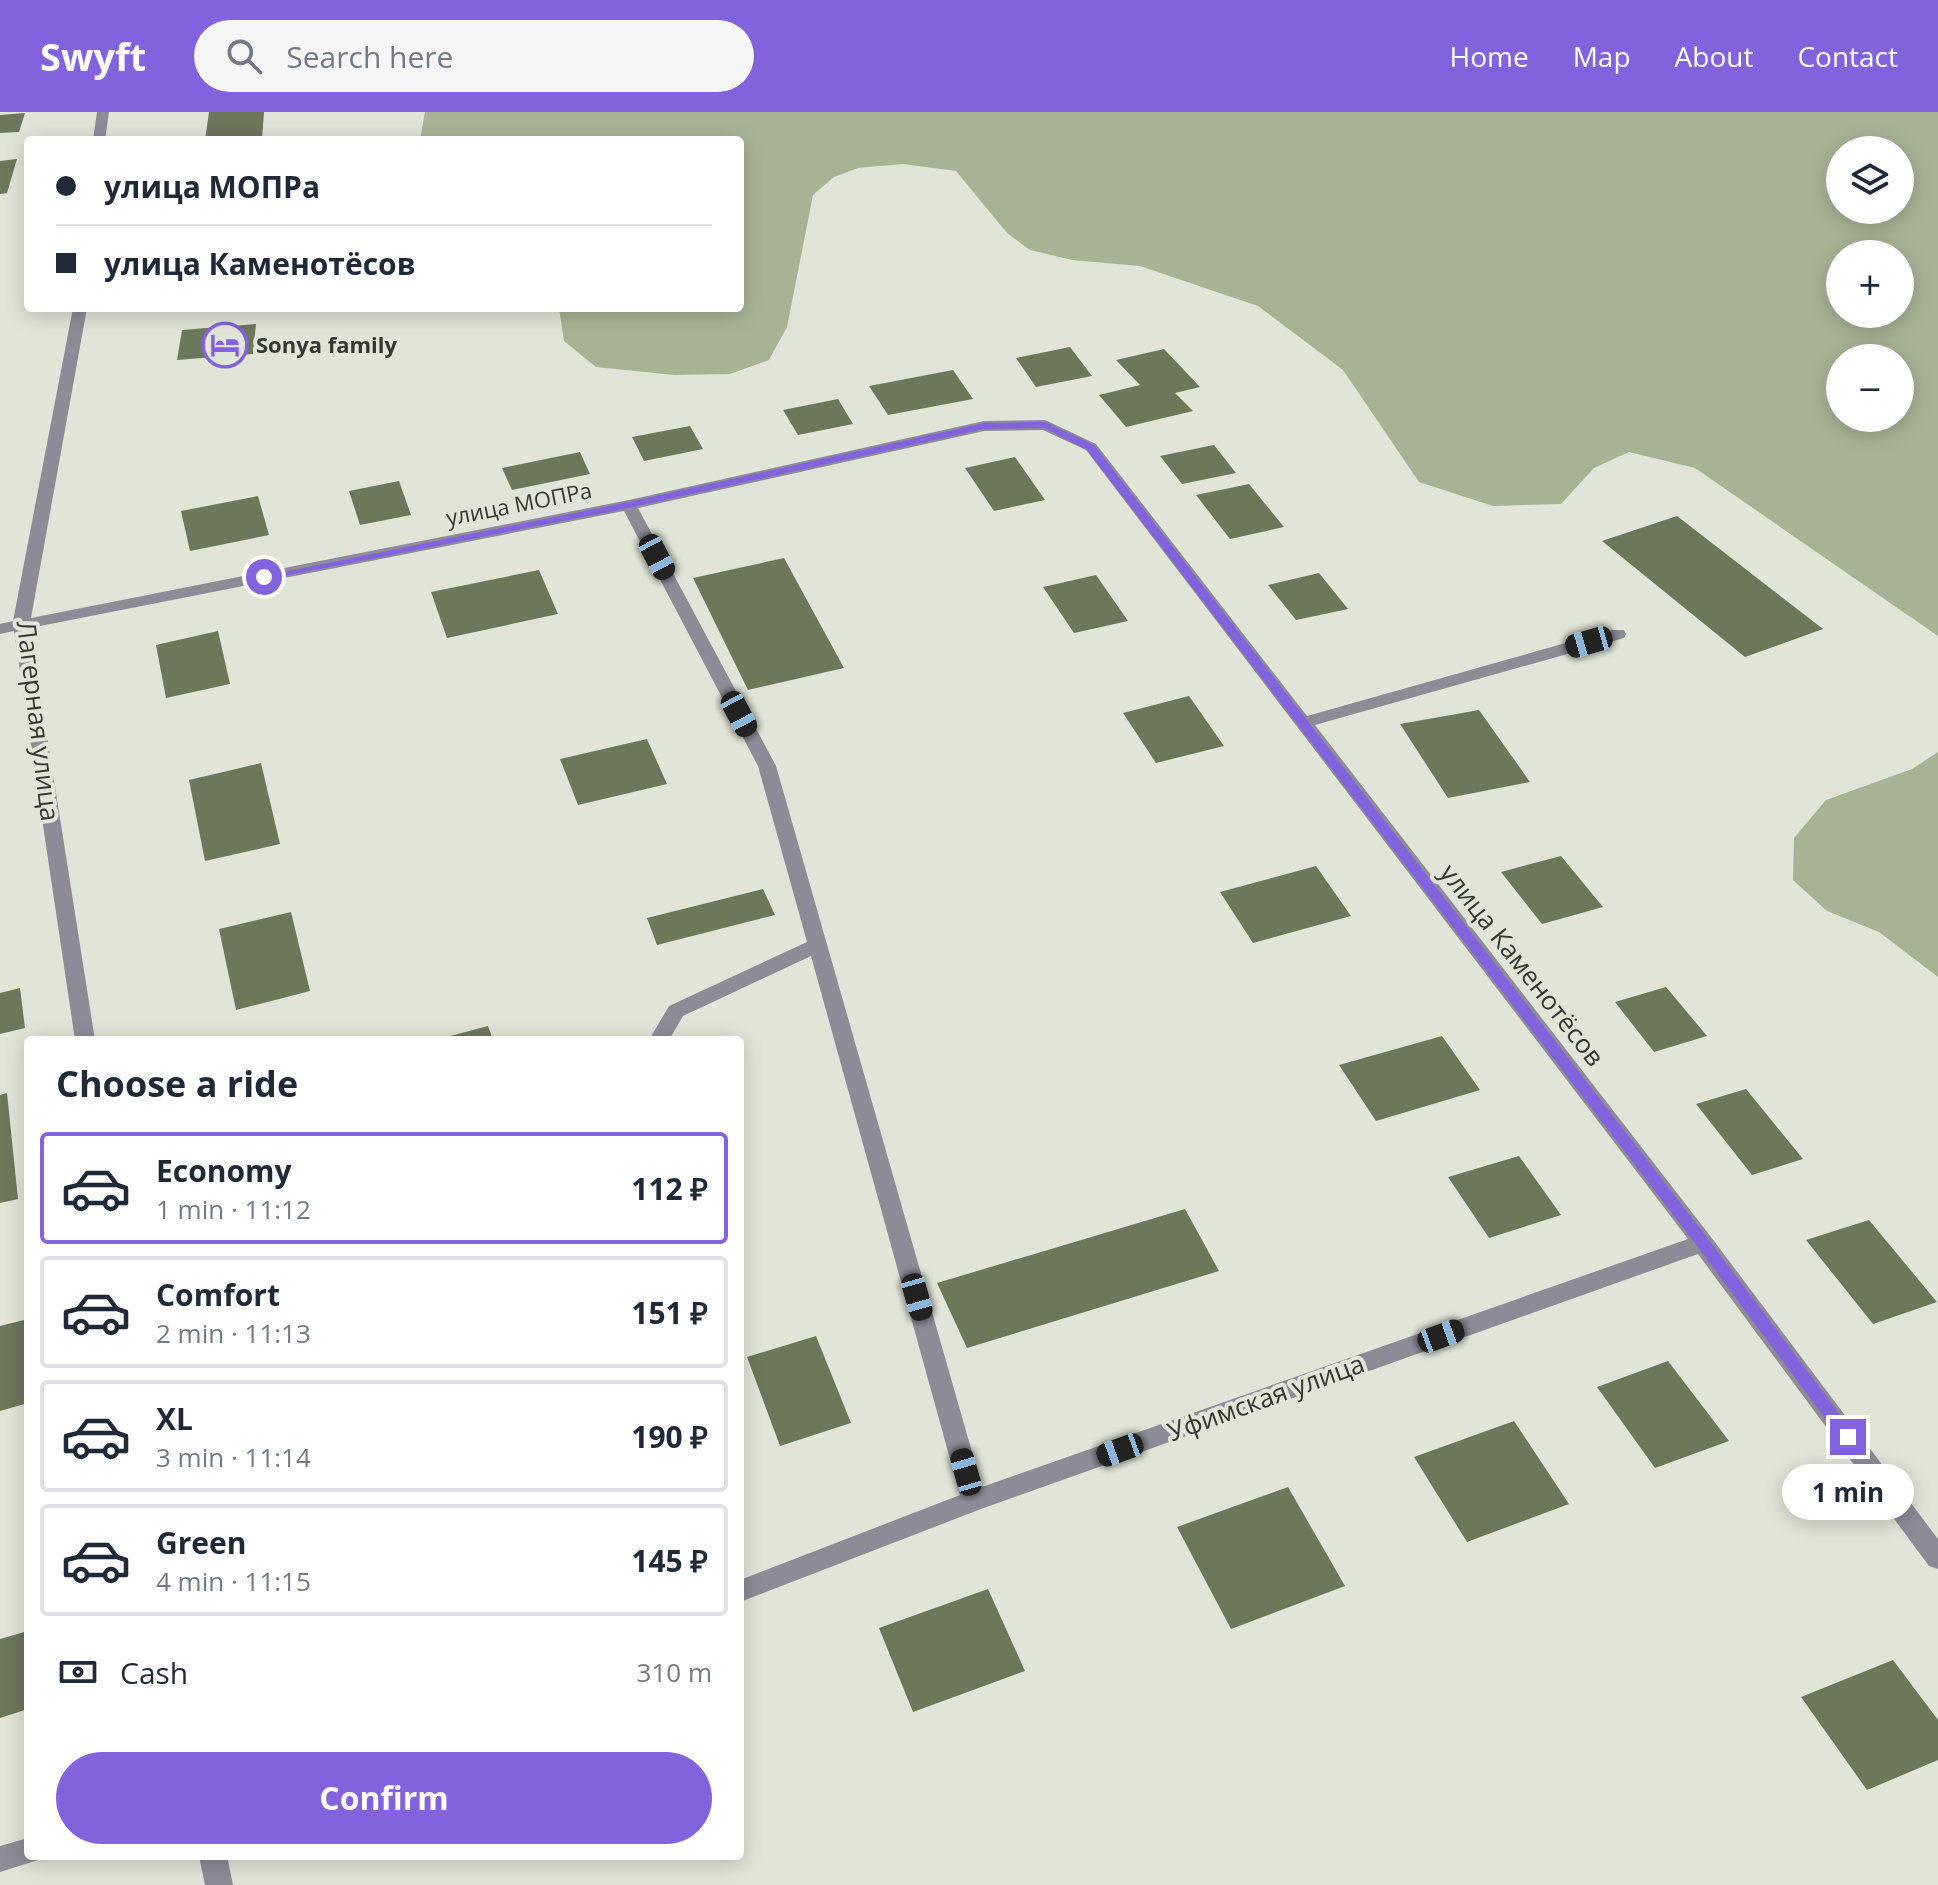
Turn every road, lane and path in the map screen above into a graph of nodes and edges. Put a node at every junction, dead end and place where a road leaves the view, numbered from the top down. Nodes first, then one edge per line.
1 (103, 112) edge
2 (100, 136) edge
3 (79, 312) edge
4 (1045, 425) joint
5 (629, 505) junction
6 (21, 625) junction
7 (0, 629) edge
8 (1618, 634) dead end
9 (1303, 723) junction
10 (817, 945) junction
11 (84, 1036) edge
12 (661, 1036) edge
13 (1703, 1243) junction
14 (974, 1501) junction
15 (1938, 1558) edge
16 (744, 1589) edge
17 (24, 1852) edge
18 (0, 1859) edge
19 (214, 1860) edge
20 (219, 1885) edge

1 - 2 street
3 - 6 street, Лагерная улица
4 - 5 street, улица МОПРа
4 - 9 street, улица Каменотёсов
5 - 6 street, улица МОПРа
5 - 10 street
6 - 7 street, улица МОПРа
6 - 11 street, Лагерная улица
8 - 9 street
9 - 13 street, улица Каменотёсов
10 - 12 street
10 - 14 street
13 - 14 street, Уфимская улица
13 - 15 street, улица Каменотёсов
14 - 16 street, Уфимская улица
17 - 18 street
19 - 20 street

